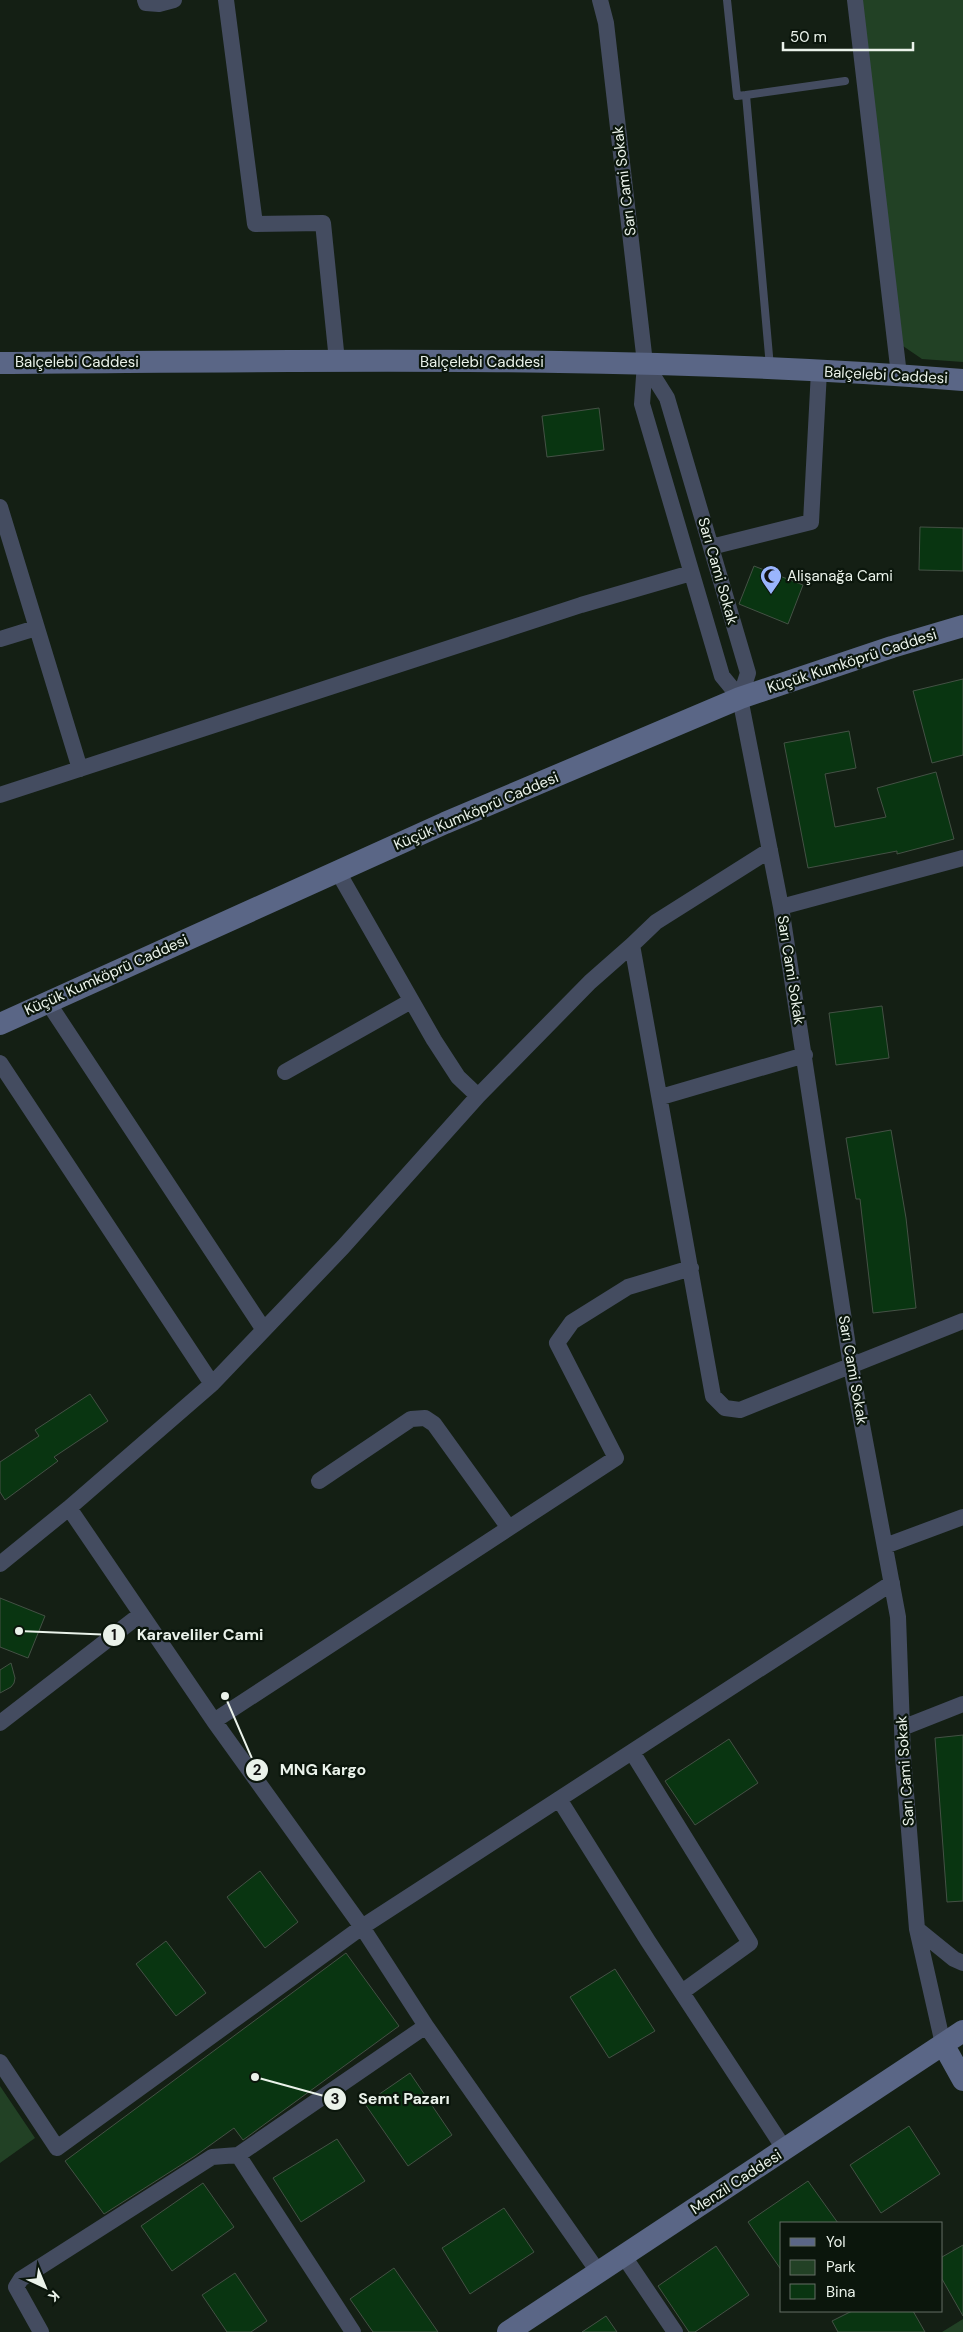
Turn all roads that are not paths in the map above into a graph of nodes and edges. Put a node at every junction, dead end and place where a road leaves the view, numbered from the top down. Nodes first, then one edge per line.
1 (145, 0) edge
2 (174, 0) edge
3 (226, 0) edge
4 (600, 0) edge
5 (727, 0) edge
6 (854, 0) edge
7 (845, 81) dead end
8 (746, 95) junction
9 (337, 361) junction
10 (0, 363) edge
11 (645, 363) junction
12 (770, 367) junction
13 (819, 371) junction
14 (900, 375) junction
15 (963, 380) edge
16 (0, 507) edge
17 (3, 529) edge
18 (711, 547) junction
19 (690, 573) junction
20 (963, 626) edge
21 (36, 628) junction
22 (0, 639) edge
23 (740, 698) junction
24 (80, 769) junction
25 (0, 795) edge
26 (770, 850) junction
27 (963, 858) edge
28 (338, 872) junction
29 (781, 907) junction
30 (632, 945) junction
31 (47, 1001) junction
32 (411, 1001) junction
33 (0, 1024) edge
34 (805, 1055) junction
35 (0, 1063) edge
36 (285, 1072) dead end
37 (478, 1096) junction
38 (661, 1097) junction
39 (691, 1268) junction
40 (963, 1322) edge
41 (264, 1330) junction
42 (850, 1366) junction
43 (212, 1384) junction
44 (319, 1481) dead end
45 (69, 1508) junction
46 (963, 1517) edge
47 (509, 1528) junction
48 (885, 1546) junction
49 (0, 1564) edge
50 (892, 1583) junction
51 (141, 1614) junction
52 (963, 1704) edge
53 (2, 1717) edge
54 (214, 1721) junction
55 (902, 1728) junction
56 (632, 1752) junction
57 (559, 1799) junction
58 (362, 1927) junction
59 (917, 1929) junction
60 (963, 1963) edge
61 (682, 1992) junction
62 (426, 2026) junction
63 (963, 2031) edge
64 (943, 2044) junction
65 (0, 2062) edge
66 (963, 2080) edge
67 (784, 2150) junction
68 (238, 2155) junction
69 (623, 2255) junction
70 (598, 2273) junction
71 (41, 2332) edge
72 (353, 2332) edge
73 (508, 2332) edge
74 (676, 2332) edge

1 - 2 street
3 - 9 street
4 - 11 street, Sarı Cami Sokak
5 - 8 lane
6 - 14 street
7 - 8 lane
8 - 12 lane
9 - 10 street, Balçelebi Caddesi
9 - 11 street, Balçelebi Caddesi
11 - 12 street, Balçelebi Caddesi
11 - 18 street, Sarı Cami Sokak
11 - 19 street, Sarı Cami Sokak
12 - 13 street, Balçelebi Caddesi
13 - 14 street, Balçelebi Caddesi
13 - 18 street
14 - 15 street, Balçelebi Caddesi
16 - 17 street
17 - 21 street
18 - 23 street, Sarı Cami Sokak
19 - 23 street, Sarı Cami Sokak
19 - 24 street
20 - 23 street, Küçük Kumköprü Caddesi
21 - 22 street
21 - 24 street
23 - 26 street, Sarı Cami Sokak
23 - 28 street, Küçük Kumköprü Caddesi
24 - 25 street
26 - 29 street, Sarı Cami Sokak
26 - 30 street
27 - 29 street
28 - 31 street, Küçük Kumköprü Caddesi
28 - 32 street
29 - 34 street, Sarı Cami Sokak
30 - 37 street
30 - 38 street
31 - 33 street, Küçük Kumköprü Caddesi
31 - 41 street
32 - 36 street
32 - 37 street
34 - 38 street
34 - 42 street, Sarı Cami Sokak
35 - 43 street
37 - 41 street
38 - 39 street
39 - 42 street
39 - 47 street
40 - 42 street
41 - 43 street
42 - 48 street, Sarı Cami Sokak
43 - 45 street
44 - 47 street
45 - 49 street
45 - 51 street
46 - 48 street
47 - 54 street
48 - 50 street, Sarı Cami Sokak
50 - 55 street, Sarı Cami Sokak
50 - 56 street
51 - 53 street
51 - 54 street
52 - 55 street
54 - 58 street
55 - 59 street, Sarı Cami Sokak
56 - 57 street
56 - 61 street
57 - 58 street
57 - 61 street
58 - 62 street
58 - 65 street
59 - 60 street
59 - 64 street, Sarı Cami Sokak
61 - 67 street
62 - 68 street
62 - 70 street
63 - 64 street, Menzil Caddesi
64 - 66 street
64 - 67 street, Menzil Caddesi
67 - 69 street, Menzil Caddesi
68 - 71 street
68 - 72 street
69 - 70 street, Menzil Caddesi
69 - 74 street
70 - 73 street, Menzil Caddesi

